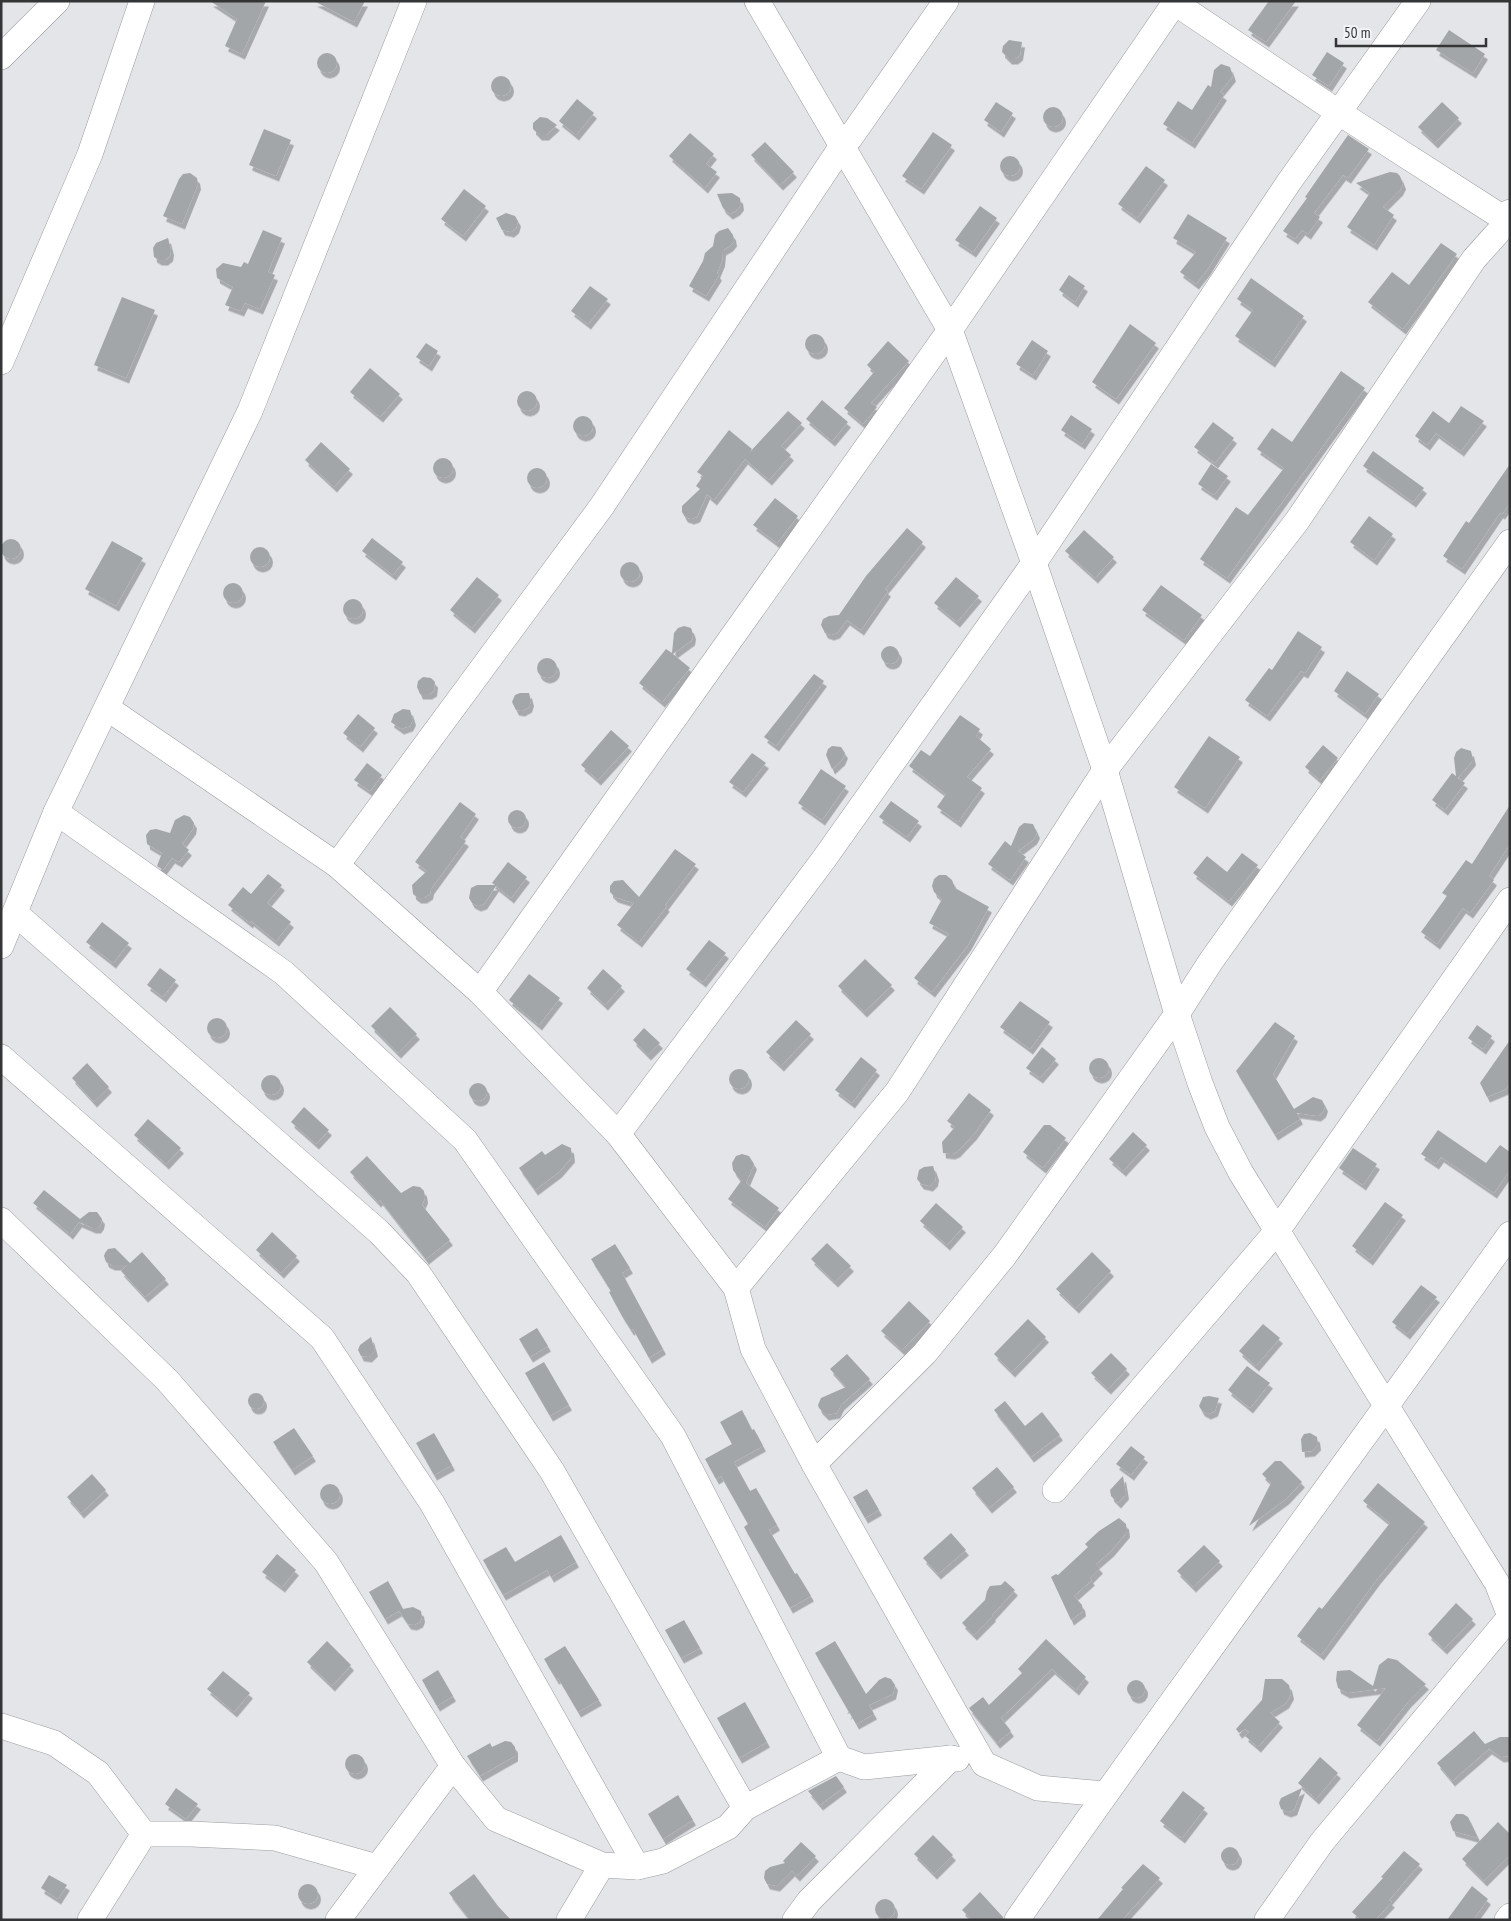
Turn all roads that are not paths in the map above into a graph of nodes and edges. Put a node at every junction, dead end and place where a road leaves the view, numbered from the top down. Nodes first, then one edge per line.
1 (58, 1) edge
2 (142, 1) edge
3 (414, 1) edge
4 (757, 1) edge
5 (946, 1) edge
6 (1418, 1) edge
7 (1175, 2) edge
8 (1, 57) edge
9 (1338, 112) junction
10 (842, 146) junction
11 (1510, 212) edge
12 (1510, 219) edge
13 (950, 330) junction
14 (1, 362) edge
15 (1510, 542) edge
16 (1034, 563) junction
17 (107, 708) junction
18 (1105, 770) junction
19 (56, 812) junction
20 (337, 865) junction
21 (1510, 900) edge
22 (15, 913) junction
23 (1, 946) edge
24 (480, 992) junction
25 (1177, 1014) junction
26 (1, 1057) edge
27 (618, 1134) junction
28 (1, 1220) edge
29 (1277, 1231) junction
30 (1510, 1234) edge
31 (736, 1288) junction
32 (1386, 1408) junction
33 (814, 1464) junction
34 (1055, 1490) dead end
35 (1503, 1574) edge
36 (1510, 1616) edge
37 (1, 1726) edge
38 (839, 1758) junction
39 (951, 1758) junction
40 (984, 1764) junction
41 (453, 1766) junction
42 (1104, 1794) junction
43 (745, 1808) junction
44 (144, 1834) junction
45 (602, 1865) junction
46 (377, 1867) junction
47 (637, 1867) junction
48 (1510, 1916) edge
49 (90, 1920) edge
50 (338, 1920) edge
51 (569, 1920) edge
52 (795, 1920) edge
53 (1017, 1920) edge
54 (1267, 1920) edge
55 (1507, 1920) edge

1 - 8 street
2 - 14 street
3 - 17 street
4 - 10 street
5 - 10 street
6 - 9 street
7 - 9 street
7 - 13 street
9 - 11 street
9 - 16 street
10 - 13 street
10 - 20 street
12 - 18 street
13 - 16 street
13 - 24 street
15 - 25 street
16 - 18 street
16 - 27 street
17 - 19 street
17 - 20 street
18 - 25 street
18 - 31 street
19 - 22 street
19 - 38 street
20 - 24 street
21 - 29 street
22 - 23 street
22 - 43 street
24 - 27 street
25 - 29 street
25 - 33 street
26 - 47 street
27 - 31 street
28 - 41 street
29 - 32 street
29 - 34 street
30 - 32 street
31 - 33 street
32 - 35 street
32 - 42 street
33 - 40 street
35 - 36 street
36 - 54 street
37 - 44 street
38 - 39 street
38 - 43 street
39 - 40 street
39 - 52 street
40 - 42 street
41 - 45 street
41 - 46 street
42 - 53 street
43 - 47 street
44 - 46 street
44 - 49 street
45 - 47 street
45 - 51 street
46 - 50 street
48 - 55 street

